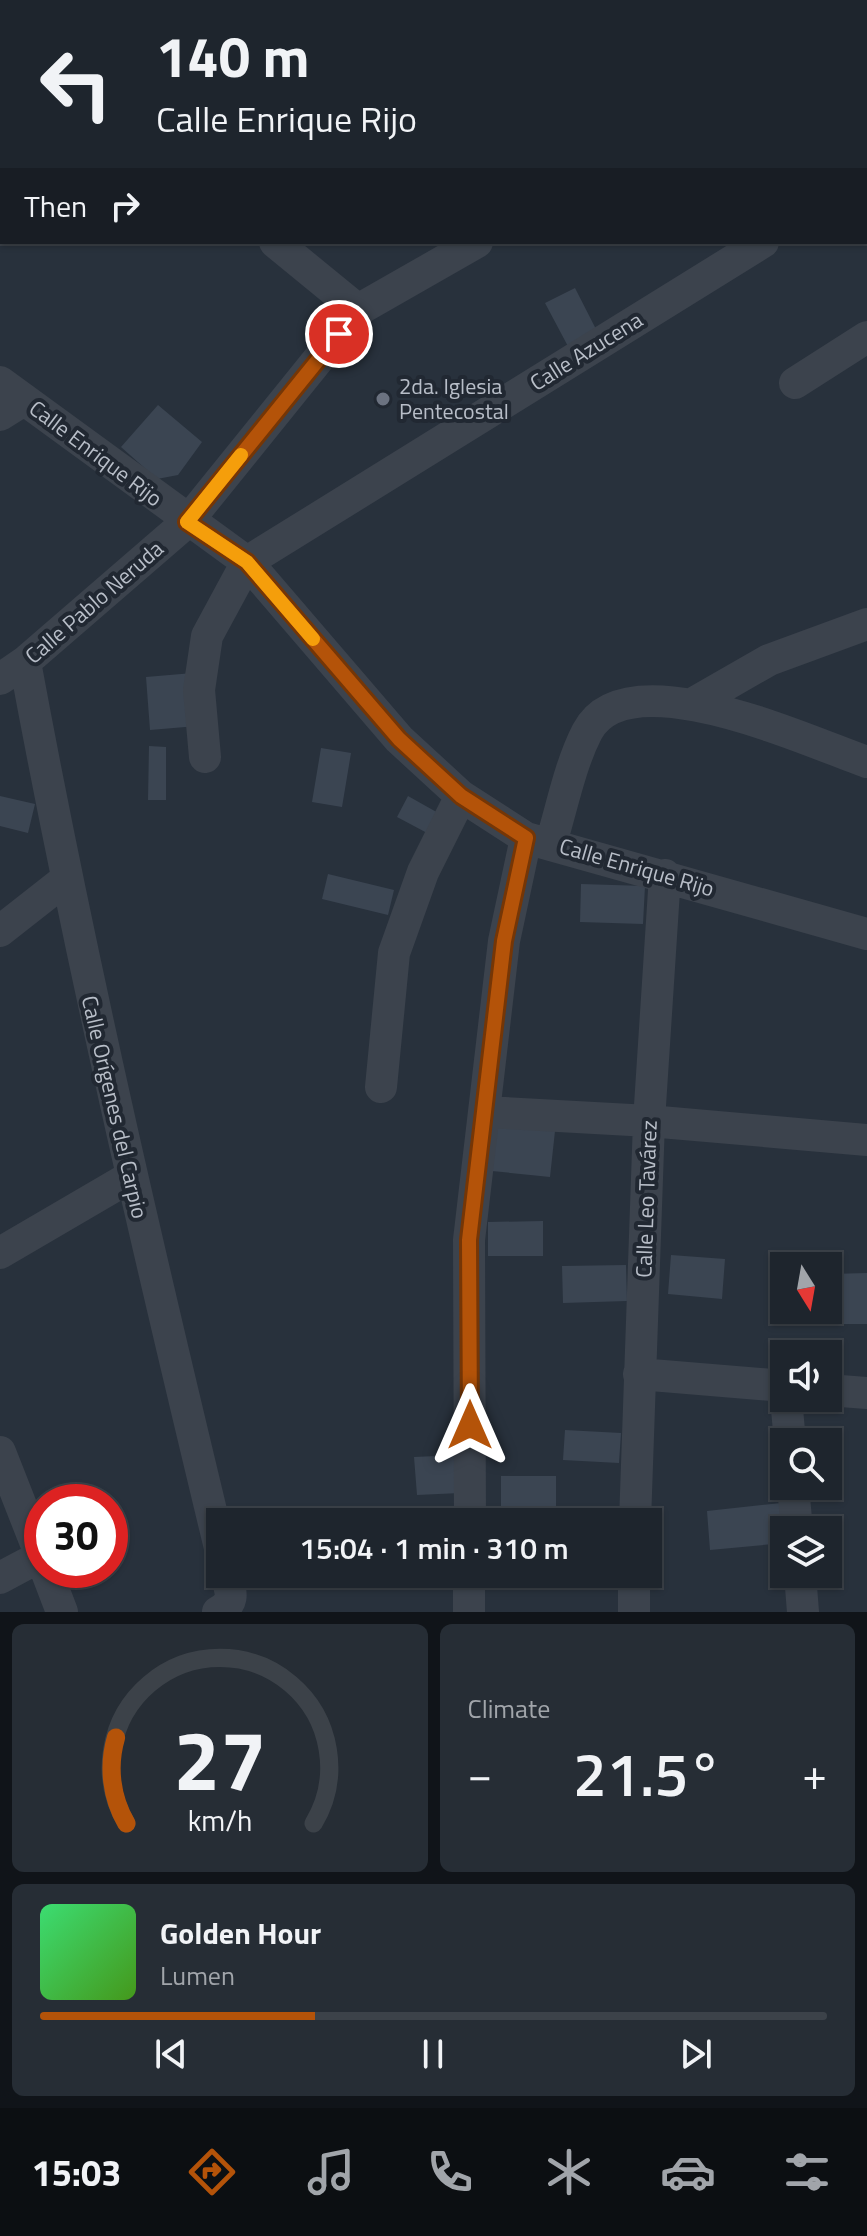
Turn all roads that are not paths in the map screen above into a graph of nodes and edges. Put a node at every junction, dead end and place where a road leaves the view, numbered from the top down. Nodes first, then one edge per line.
1 (277, 244) edge
2 (474, 244) edge
3 (760, 244) edge
4 (358, 310) junction
5 (867, 337) edge
6 (795, 383) dead end
7 (8, 399) edge
8 (187, 522) junction
9 (247, 562) junction
10 (867, 624) edge
11 (12, 671) edge
12 (694, 703) junction
13 (205, 757) dead end
14 (867, 762) edge
15 (461, 796) junction
16 (538, 840) junction
17 (665, 875) junction
18 (65, 880) junction
19 (0, 931) edge
20 (867, 934) edge
21 (381, 1087) dead end
22 (486, 1112) junction
23 (649, 1121) junction
24 (867, 1140) edge
25 (130, 1177) junction
26 (0, 1253) edge
27 (639, 1374) junction
28 (770, 1385) edge
29 (842, 1391) edge
30 (867, 1393) edge
31 (0, 1452) edge
32 (210, 1508) edge
33 (470, 1508) edge
34 (635, 1508) edge
35 (24, 1513) edge
36 (24, 1569) edge
37 (0, 1578) edge
38 (53, 1588) edge
39 (230, 1588) edge
40 (469, 1588) edge
41 (634, 1588) edge
42 (801, 1588) edge
43 (62, 1612) edge
44 (218, 1612) edge
45 (469, 1612) edge
46 (634, 1612) edge
47 (803, 1612) edge

1 - 4 street
2 - 4 street
3 - 9 street, Calle Azucena
4 - 8 street, Calle Pablo Neruda
5 - 6 street
7 - 8 street, Calle Enrique Rijo
8 - 9 street, Calle Enrique Rijo
8 - 11 street, Calle Pablo Neruda
9 - 13 street
9 - 15 street, Calle Enrique Rijo
10 - 12 street
11 - 18 street, Calle Orígenes del Carpio
12 - 14 street
12 - 16 street
15 - 16 street, Calle Enrique Rijo
15 - 21 street
16 - 17 street, Calle Enrique Rijo
16 - 22 street
17 - 20 street, Calle Enrique Rijo
17 - 23 street, Calle Leo Tavárez
18 - 19 street
18 - 25 street, Calle Orígenes del Carpio
22 - 23 street
22 - 33 street
23 - 24 street
23 - 27 street, Calle Leo Tavárez
25 - 26 street
25 - 32 street, Calle Orígenes del Carpio
27 - 28 street
27 - 34 street, Calle Leo Tavárez
29 - 30 street
31 - 35 street
36 - 37 street
38 - 43 street
39 - 44 street
40 - 45 street
41 - 46 street
42 - 47 street

